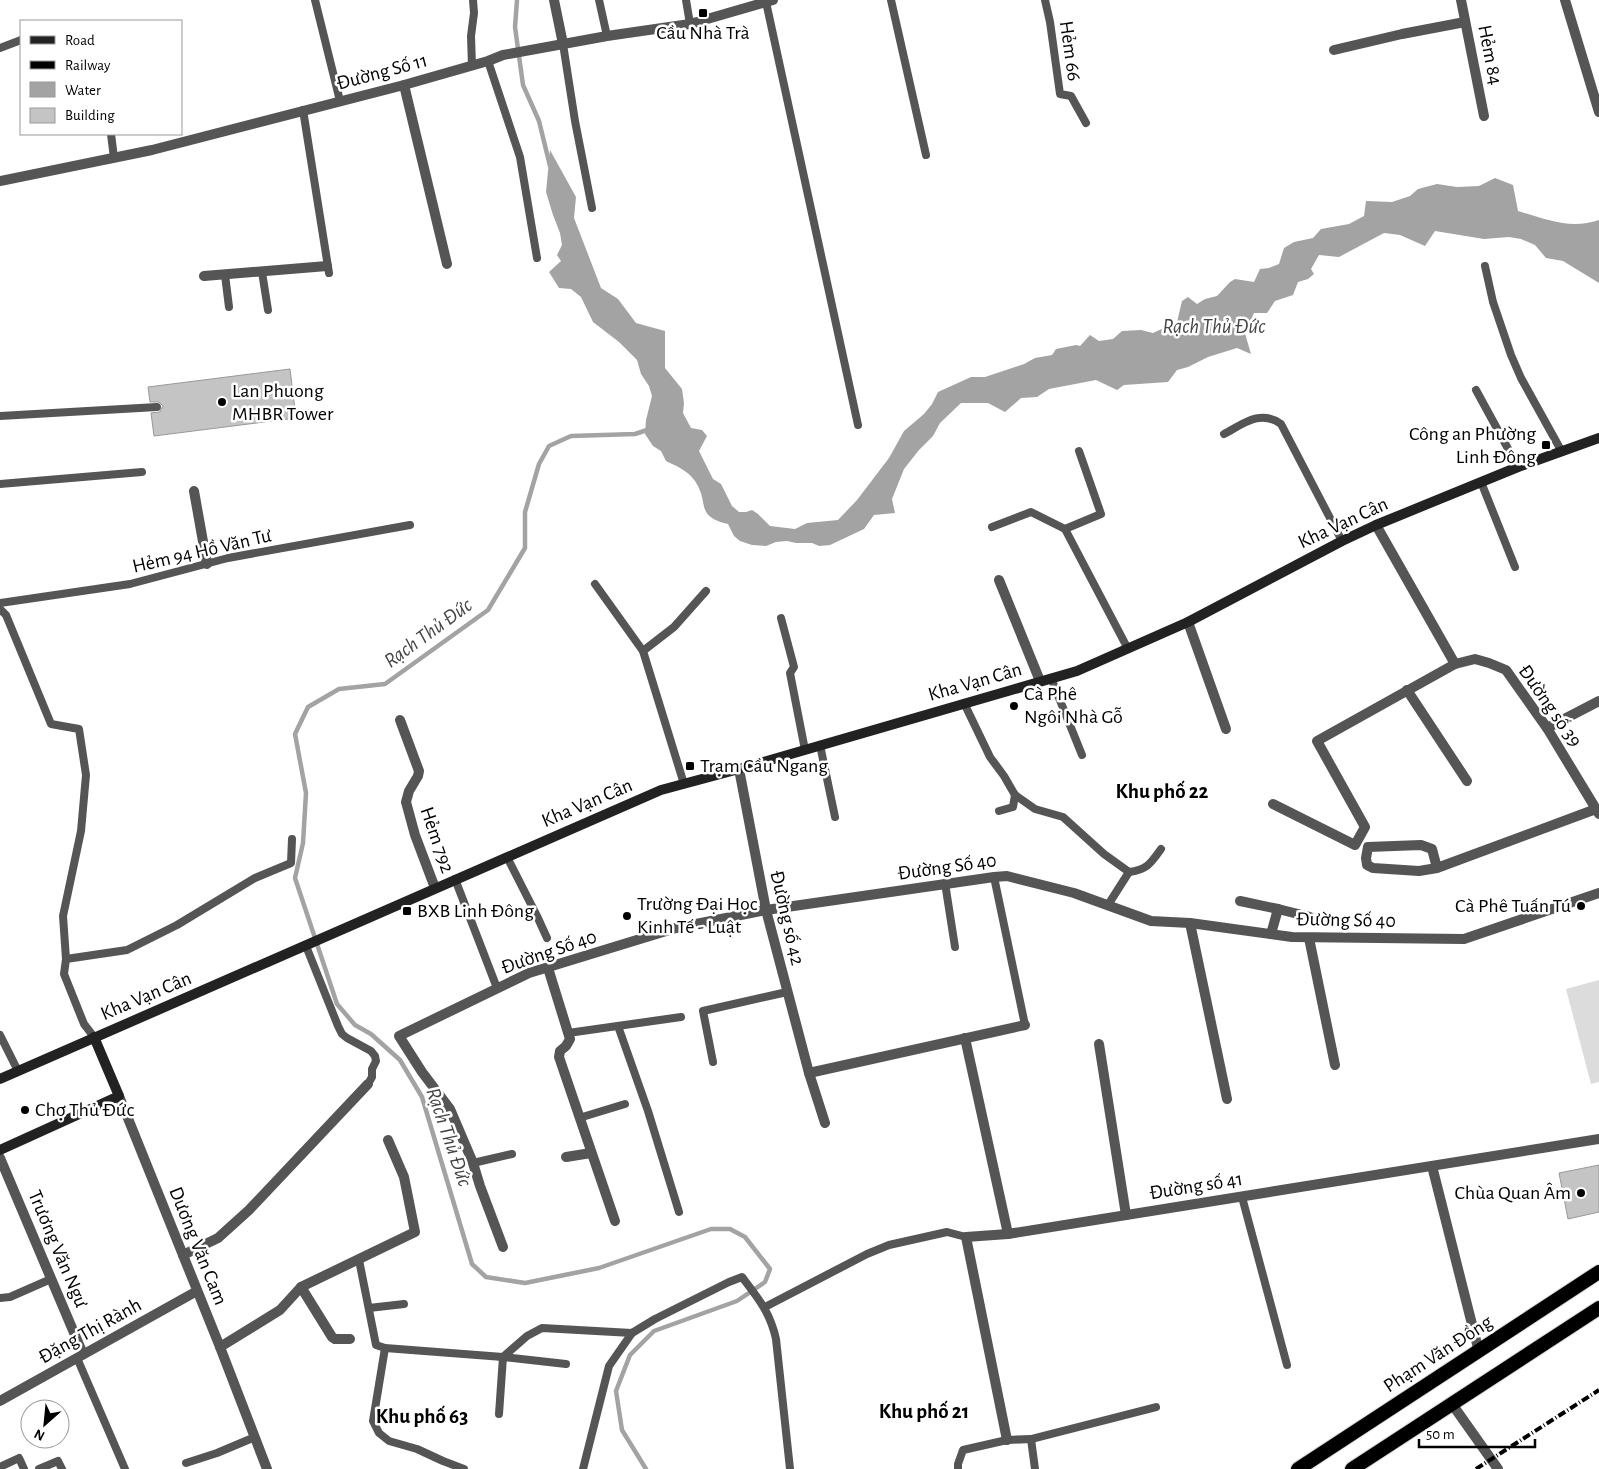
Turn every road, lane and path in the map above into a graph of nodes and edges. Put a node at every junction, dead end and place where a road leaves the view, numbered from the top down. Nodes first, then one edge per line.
1 (315, 0) edge
2 (472, 0) edge
3 (554, 0) edge
4 (599, 0) edge
5 (686, 0) edge
6 (891, 0) edge
7 (1045, 0) edge
8 (1461, 0) edge
9 (1566, 0) edge
10 (770, 1) edge
11 (1465, 22) junction
12 (690, 24) junction
13 (607, 36) junction
14 (20, 40) edge
15 (560, 44) junction
16 (0, 48) edge
17 (1334, 50) dead end
18 (488, 61) junction
19 (472, 66) junction
20 (404, 85) junction
21 (340, 101) junction
22 (303, 110) junction
23 (1599, 112) edge
24 (1484, 116) dead end
25 (1086, 123) dead end
26 (111, 135) edge
27 (926, 155) dead end
28 (114, 158) junction
29 (0, 181) edge
30 (592, 208) dead end
31 (537, 258) dead end
32 (447, 264) dead end
33 (1486, 266) dead end
34 (328, 270) joint
35 (262, 272) junction
36 (225, 275) junction
37 (204, 276) dead end
38 (229, 307) dead end
39 (268, 310) dead end
40 (1476, 390) dead end
41 (157, 407) dead end
42 (0, 416) edge
43 (858, 425) dead end
44 (1224, 434) dead end
45 (1599, 438) edge
46 (1079, 451) dead end
47 (1562, 452) junction
48 (1518, 467) junction
49 (142, 472) dead end
50 (1482, 482) junction
51 (0, 484) edge
52 (194, 491) dead end
53 (410, 525) dead end
54 (1376, 525) junction
55 (992, 527) dead end
56 (1065, 529) junction
57 (1342, 541) junction
58 (207, 564) junction
59 (1515, 567) dead end
60 (999, 580) dead end
61 (595, 584) dead end
62 (706, 591) dead end
63 (0, 604) edge
64 (0, 609) edge
65 (781, 618) dead end
66 (1188, 622) junction
67 (1128, 649) junction
68 (643, 651) junction
69 (1455, 664) junction
70 (1046, 680) junction
71 (1407, 690) junction
72 (1599, 701) edge
73 (964, 703) junction
74 (400, 720) dead end
75 (1547, 728) junction
76 (1226, 729) dead end
77 (820, 745) junction
78 (805, 750) junction
79 (1082, 755) dead end
80 (739, 769) junction
81 (1466, 781) dead end
82 (684, 784) junction
83 (1015, 795) junction
84 (1272, 804) dead end
85 (999, 811) dead end
86 (1597, 811) edge
87 (835, 817) dead end
88 (292, 839) dead end
89 (1161, 849) dead end
90 (507, 857) junction
91 (1437, 868) junction
92 (1129, 872) junction
93 (994, 877) junction
94 (455, 879) junction
95 (945, 883) junction
96 (435, 888) junction
97 (1599, 893) edge
98 (1240, 901) dead end
99 (1108, 905) junction
100 (1278, 909) junction
101 (766, 910) junction
102 (1310, 917) dead end
103 (1190, 924) junction
104 (1271, 934) junction
105 (547, 938) dead end
106 (1309, 938) junction
107 (306, 946) junction
108 (955, 947) dead end
109 (66, 959) junction
110 (548, 968) junction
111 (497, 988) junction
112 (788, 992) junction
113 (681, 1017) dead end
114 (1025, 1025) joint
115 (618, 1026) junction
116 (568, 1033) junction
117 (0, 1035) edge
118 (94, 1037) junction
119 (965, 1038) junction
120 (1098, 1044) dead end
121 (713, 1062) dead end
122 (1335, 1066) dead end
123 (18, 1071) junction
124 (809, 1072) junction
125 (0, 1079) edge
126 (368, 1084) joint
127 (119, 1096) junction
128 (1227, 1099) dead end
129 (625, 1104) dead end
130 (579, 1118) junction
131 (825, 1123) dead end
132 (1599, 1139) edge
133 (388, 1140) dead end
134 (0, 1150) edge
135 (591, 1153) junction
136 (512, 1154) dead end
137 (566, 1156) dead end
138 (0, 1158) edge
139 (473, 1163) junction
140 (1432, 1166) junction
141 (1242, 1197) junction
142 (679, 1212) dead end
143 (1126, 1215) junction
144 (615, 1221) dead end
145 (1008, 1234) junction
146 (966, 1237) junction
147 (502, 1247) dead end
148 (183, 1255) junction
149 (359, 1260) junction
150 (1599, 1272) edge
151 (51, 1279) junction
152 (302, 1287) junction
153 (197, 1291) junction
154 (0, 1298) edge
155 (404, 1304) dead end
156 (765, 1307) junction
157 (369, 1308) junction
158 (1599, 1308) edge
159 (632, 1332) junction
160 (350, 1340) dead end
161 (220, 1347) junction
162 (385, 1348) junction
163 (1479, 1352) junction
164 (80, 1356) junction
165 (503, 1357) junction
166 (566, 1364) dead end
167 (1287, 1365) dead end
168 (0, 1402) edge
169 (1452, 1404) junction
170 (1156, 1407) dead end
171 (499, 1414) dead end
172 (255, 1437) junction
173 (1030, 1438) junction
174 (1007, 1440) junction
175 (186, 1463) dead end
176 (0, 1467) edge
177 (123, 1468) edge
178 (24, 1469) edge
179 (39, 1469) edge
180 (62, 1469) edge
181 (268, 1469) edge
182 (464, 1469) edge
183 (583, 1469) edge
184 (790, 1469) edge
185 (958, 1469) edge
186 (1035, 1469) edge
187 (1298, 1469) edge
188 (1352, 1469) edge
189 (1498, 1469) edge

1 - 21 lane
2 - 19 lane
3 - 15 street
4 - 13 lane
5 - 12 lane
6 - 27 lane
7 - 25 lane, Hẻm 66
8 - 11 street, Hẻm 84
9 - 23 street
10 - 12 street, Đường Số 11
10 - 43 lane
11 - 17 street
11 - 24 street, Hẻm 84
12 - 13 street, Đường Số 11
13 - 15 street, Đường Số 11
14 - 16 lane
15 - 18 street, Đường Số 11
15 - 30 lane
18 - 19 street, Đường Số 11
18 - 31 lane
19 - 20 street, Đường Số 11
20 - 21 street, Đường Số 11
20 - 32 street
21 - 22 street, Đường Số 11
22 - 28 street, Đường Số 11
22 - 34 lane
26 - 28 lane
28 - 29 street, Đường Số 11
33 - 47 lane
34 - 35 street
35 - 36 street
35 - 39 lane
36 - 37 street
36 - 38 lane
40 - 48 lane
41 - 42 lane
44 - 57 lane
45 - 47 main road, Kha Vạn Cân
46 - 56 lane
47 - 48 main road, Kha Vạn Cân
48 - 50 main road, Kha Vạn Cân
49 - 51 lane
50 - 54 main road, Kha Vạn Cân
50 - 59 lane
52 - 58 street
53 - 58 lane, Hẻm 94 Hồ Văn Tư
54 - 57 main road, Kha Vạn Cân
54 - 69 street
55 - 56 lane
56 - 67 lane
57 - 66 main road, Kha Vạn Cân
58 - 63 lane, Hẻm 94 Hồ Văn Tư
60 - 70 street
61 - 68 lane
62 - 68 lane
64 - 109 lane
65 - 78 lane
66 - 67 main road, Kha Vạn Cân
66 - 76 street
67 - 70 main road, Kha Vạn Cân
68 - 82 lane
69 - 71 street, Đường số 39
69 - 75 street, Đường số 39
70 - 73 main road, Kha Vạn Cân
70 - 79 lane
71 - 81 street
71 - 84 street, Đường số 39
72 - 75 street
73 - 77 main road, Kha Vạn Cân
73 - 83 lane
74 - 96 street, Hẻm 792
75 - 86 street, Đường số 39
77 - 78 main road, Kha Vạn Cân
77 - 87 lane
78 - 80 main road, Kha Vạn Cân
80 - 82 main road, Kha Vạn Cân
80 - 101 street, Đường số 42
82 - 90 main road, Kha Vạn Cân
83 - 85 lane
83 - 92 lane
86 - 91 street
88 - 109 lane
89 - 92 lane
90 - 94 main road, Kha Vạn Cân
90 - 105 lane
91 - 91 street
92 - 99 lane
93 - 95 street, Đường Số 40
93 - 99 street, Đường Số 40
93 - 114 lane
94 - 96 main road, Kha Vạn Cân
94 - 111 lane
95 - 101 street, Đường Số 40
95 - 108 lane
96 - 107 main road, Kha Vạn Cân
97 - 106 street, Đường Số 40
98 - 100 street
99 - 103 street, Đường Số 40
100 - 102 street
100 - 104 street
101 - 110 street, Đường Số 40
101 - 112 street, Đường số 42
103 - 104 street, Đường Số 40
103 - 128 street
104 - 106 street, Đường Số 40
106 - 122 street
107 - 118 main road, Kha Vạn Cân
107 - 126 lane
109 - 118 lane
110 - 111 street, Đường Số 40
110 - 116 street
111 - 139 street, Đường Số 40
112 - 121 lane
112 - 124 street, Đường số 42
113 - 115 lane
114 - 119 street
115 - 116 lane
115 - 142 lane
116 - 130 street
117 - 123 lane
118 - 123 main road, Kha Vạn Cân
118 - 127 main road, Dương Văn Cam
119 - 124 street
119 - 145 street
120 - 143 street
123 - 125 main road, Kha Vạn Cân
124 - 131 street, Đường số 42
126 - 148 street
127 - 134 main road
127 - 148 street, Dương Văn Cam
129 - 130 lane
130 - 135 street
132 - 140 street, Đường số 41
133 - 149 street
135 - 137 street
135 - 144 street
136 - 139 lane
138 - 151 street, Trương Văn Ngư
139 - 147 street
140 - 141 street, Đường số 41
140 - 163 street
141 - 143 street, Đường số 41
141 - 167 lane
143 - 145 street, Đường số 41
145 - 146 street, Đường số 41
146 - 156 lane
146 - 174 street
148 - 153 street, Dương Văn Cam
149 - 152 street
149 - 157 lane
150 - 163 highway, Phạm Văn Đồng
151 - 154 lane
151 - 164 street, Trương Văn Ngư
152 - 160 street
152 - 161 street
153 - 161 street, Dương Văn Cam
153 - 164 street, Đặng Thị Rành
155 - 157 lane
156 - 159 lane
156 - 184 lane
157 - 162 lane
158 - 169 highway
159 - 165 lane
159 - 183 lane
161 - 172 street, Dương Văn Cam
162 - 165 lane
162 - 182 lane
163 - 187 highway, Phạm Văn Đồng
164 - 168 street, Đặng Thị Rành
164 - 177 lane
165 - 166 lane
165 - 171 lane
169 - 188 highway
169 - 189 street
170 - 173 lane
172 - 175 lane
172 - 181 street, Dương Văn Cam
173 - 174 lane
173 - 186 lane
174 - 185 lane
176 - 178 lane
179 - 180 lane

